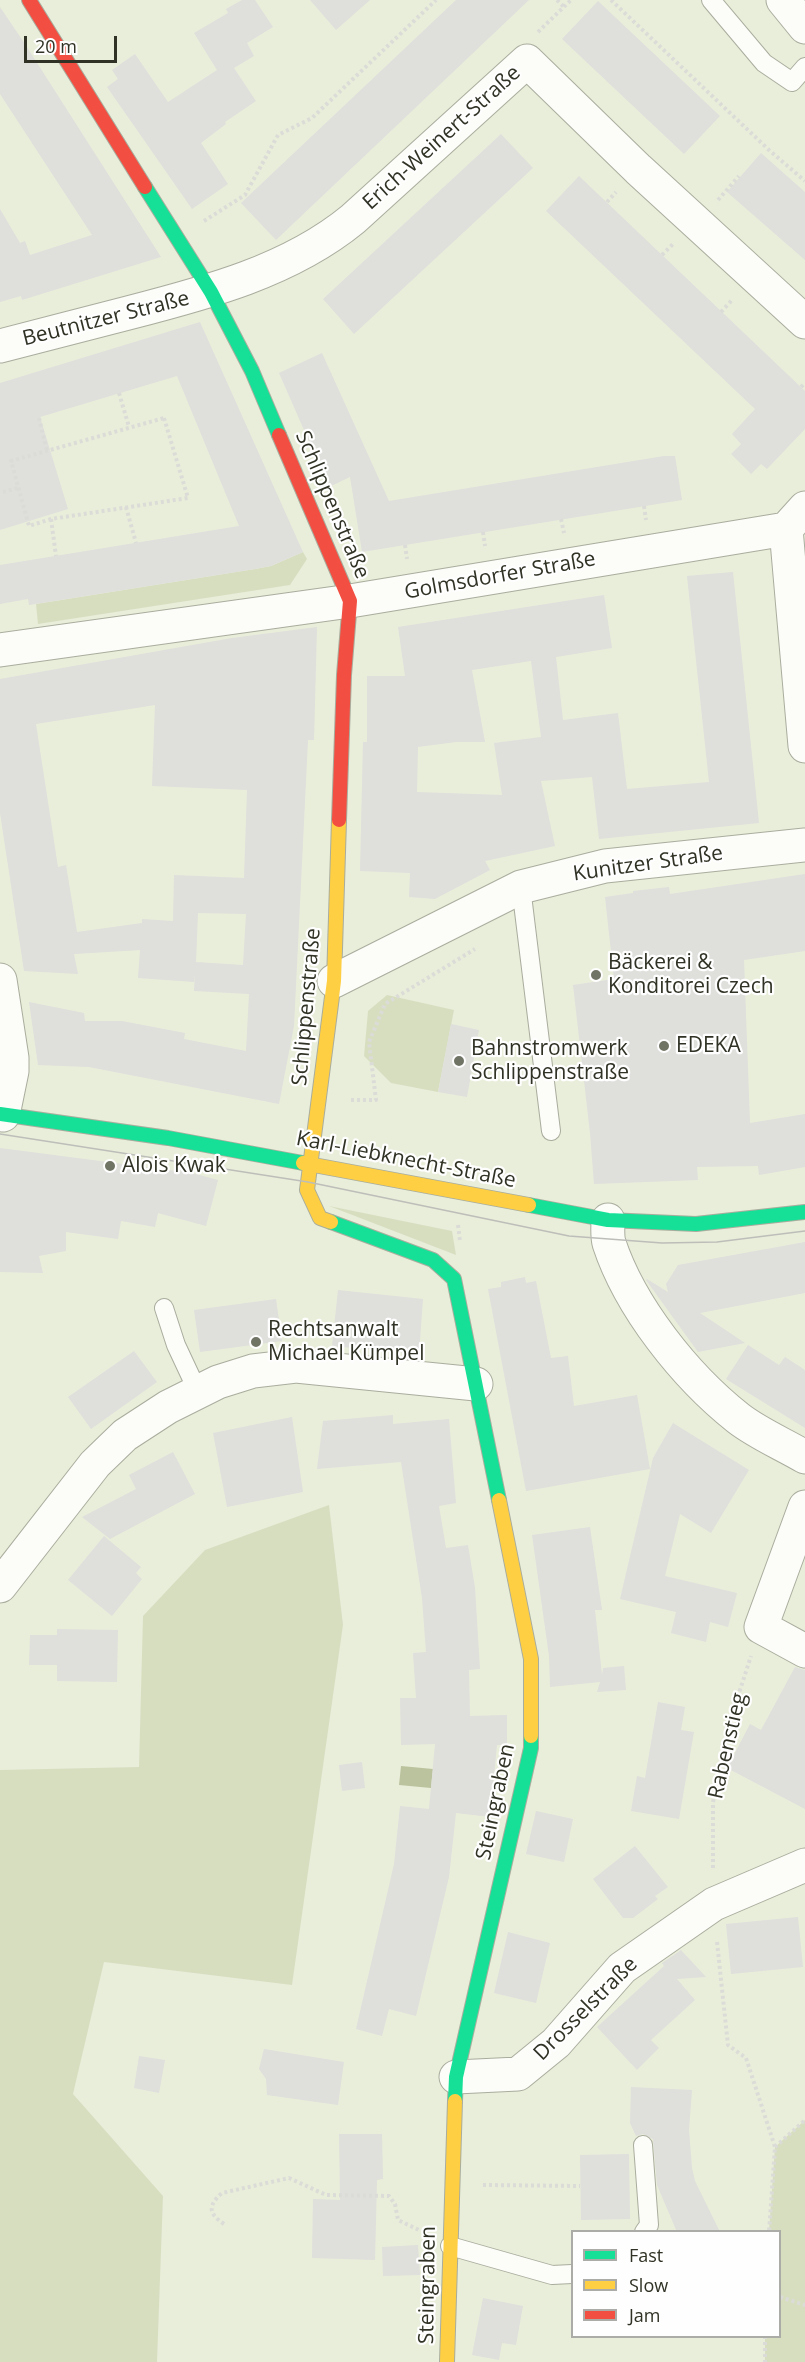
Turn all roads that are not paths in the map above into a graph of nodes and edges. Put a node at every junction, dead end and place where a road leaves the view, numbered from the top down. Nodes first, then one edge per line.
1 (29, 0) edge
2 (711, 0) edge
3 (805, 67) edge
4 (211, 292) junction
5 (805, 322) edge
6 (0, 346) edge
7 (796, 519) edge
8 (350, 601) junction
9 (0, 650) edge
10 (805, 746) edge
11 (805, 845) edge
12 (521, 887) junction
13 (0, 980) edge
14 (334, 981) junction
15 (2, 1114) edge
16 (551, 1131) dead end
17 (310, 1164) junction
18 (805, 1212) edge
19 (608, 1220) junction
20 (164, 1308) dead end
21 (476, 1384) junction
22 (198, 1392) junction
23 (805, 1457) edge
24 (805, 1507) edge
25 (0, 1586) edge
26 (805, 1651) edge
27 (805, 1865) edge
28 (456, 2077) junction
29 (643, 2145) dead end
30 (645, 2230) edge
31 (450, 2246) junction
32 (571, 2274) edge
33 (447, 2362) edge

1 - 4 street, Schlippenstraße
2 - 3 lane
4 - 5 street, Erich-Weinert-Straße
4 - 6 street, Beutnitzer Straße
4 - 8 street, Schlippenstraße
7 - 8 street, Golmsdorfer Straße
7 - 10 street
8 - 9 street, Golmsdorfer Straße
8 - 14 street, Schlippenstraße
11 - 12 street, Kunitzer Straße
12 - 14 street, Kunitzer Straße
12 - 16 lane
13 - 15 street
14 - 17 street, Schlippenstraße
15 - 17 street, Karl-Liebknecht-Straße
17 - 19 street, Karl-Liebknecht-Straße
17 - 21 street, Steingraben
18 - 19 street, Karl-Liebknecht-Straße
19 - 23 street
20 - 22 lane
21 - 22 street
21 - 28 street, Steingraben
22 - 25 street
24 - 26 street
27 - 28 street, Drosselstraße
28 - 31 street, Steingraben
29 - 30 lane
31 - 32 lane
31 - 33 street, Steingraben

